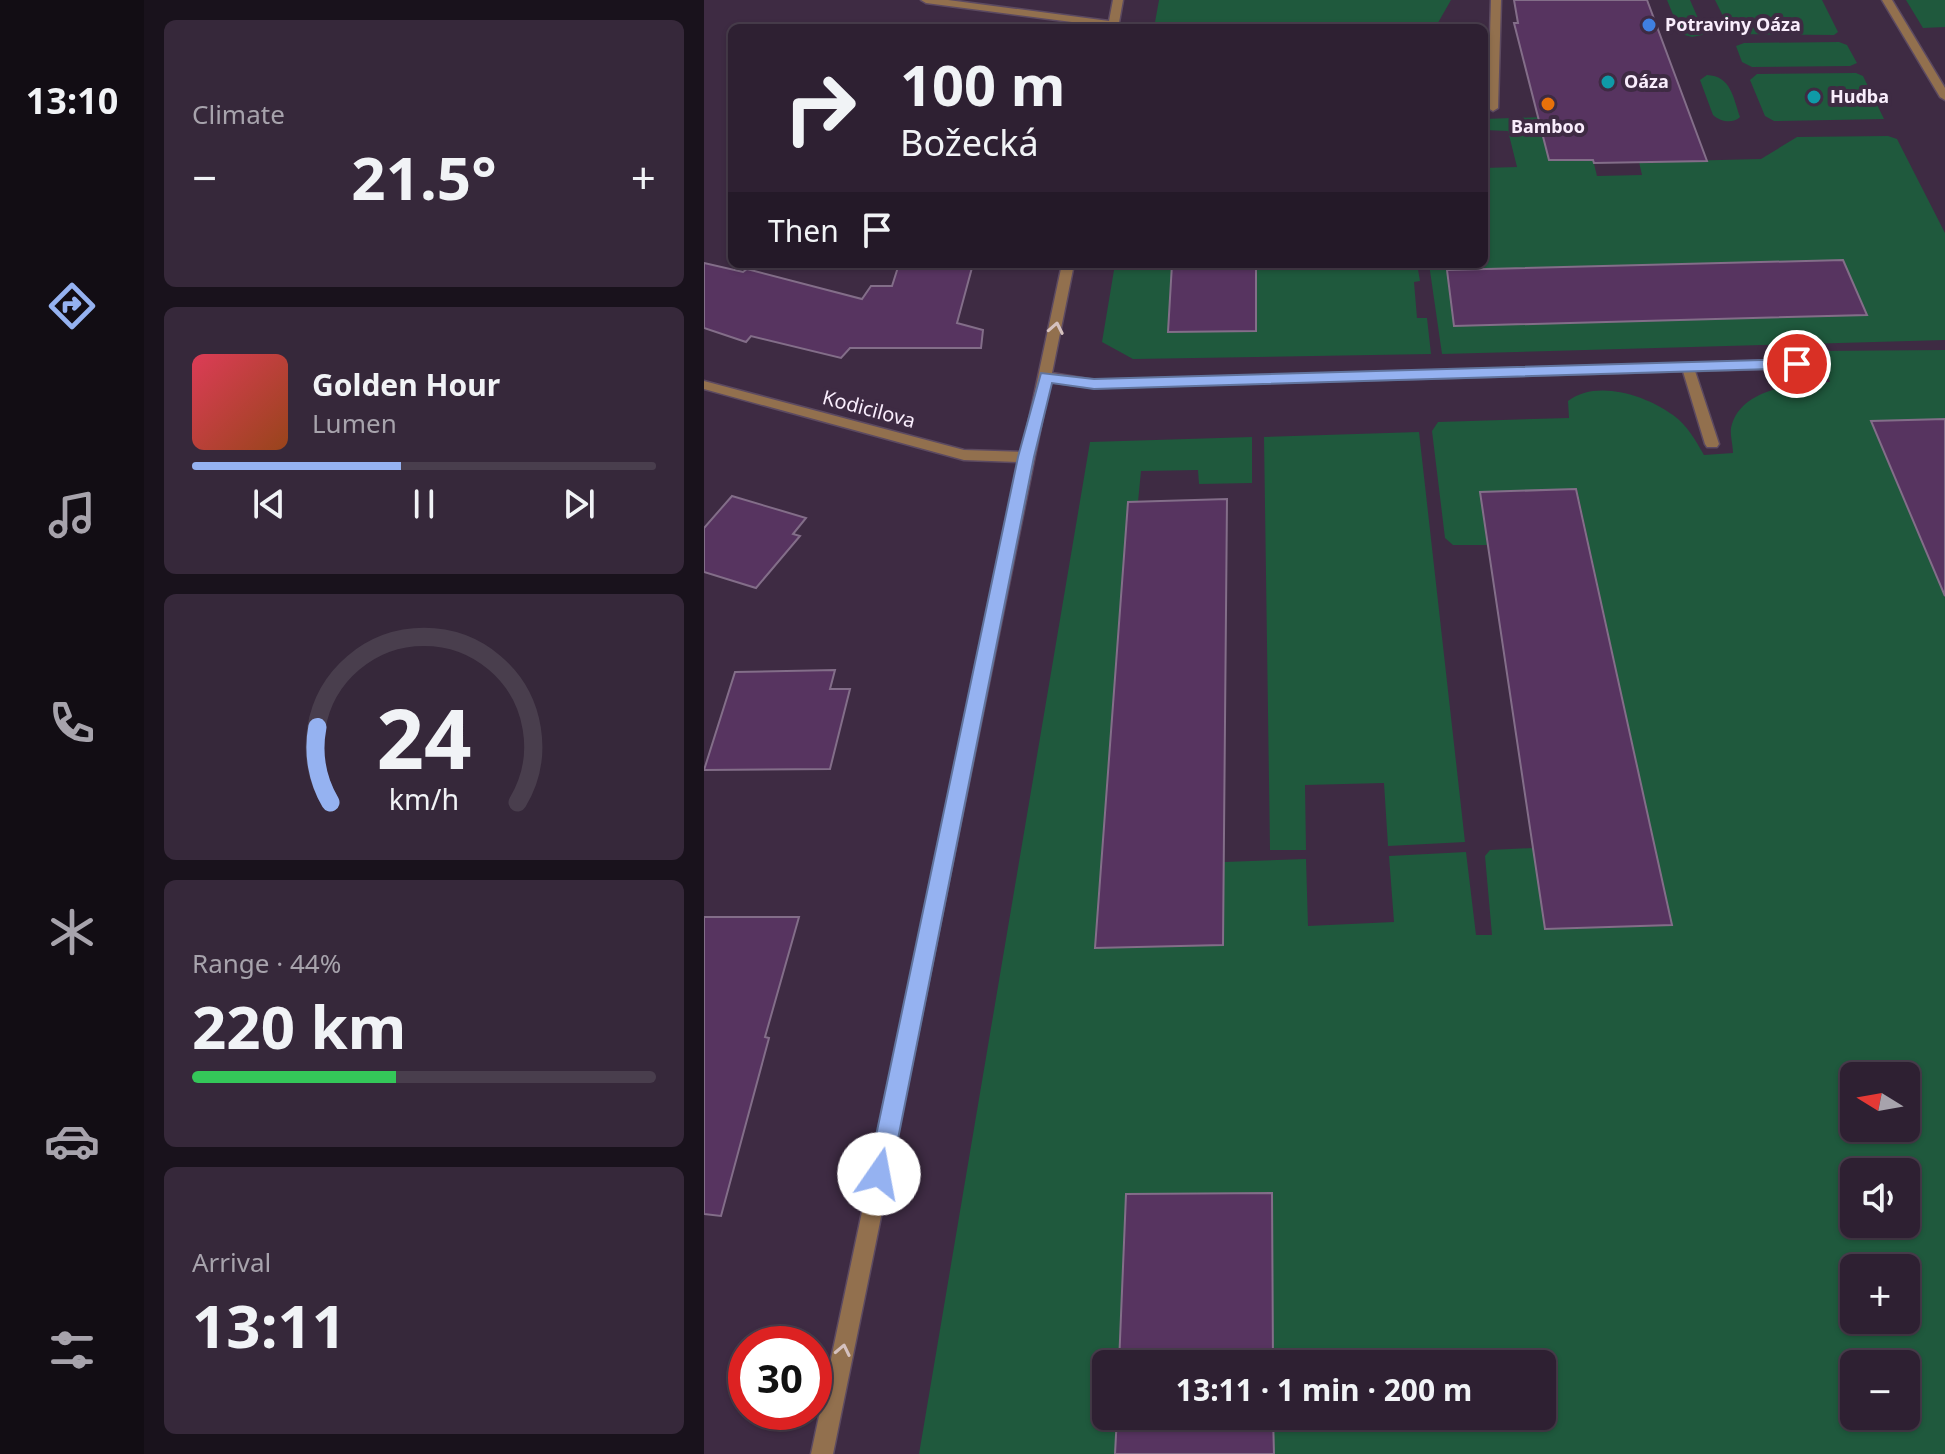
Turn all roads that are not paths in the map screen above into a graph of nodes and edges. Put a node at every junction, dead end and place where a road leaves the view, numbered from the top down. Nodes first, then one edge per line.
1 (926, 0) edge
2 (1118, 0) edge
3 (1496, 0) edge
4 (1887, 0) edge
5 (1099, 24) edge
6 (1113, 24) edge
7 (1945, 97) edge
8 (1493, 108) dead end
9 (1067, 268) edge
10 (1797, 364) dead end
11 (1688, 368) junction
12 (1047, 377) junction
13 (704, 385) edge
14 (1712, 444) dead end
15 (1026, 457) junction
16 (822, 1454) edge

1 - 5 street
2 - 6 street
3 - 8 street
4 - 7 street
12 -> 9 street
10 - 11 street
11 - 12 street
11 - 14 street
12 - 15 street
13 - 15 street, Kodicilova
16 -> 15 street

